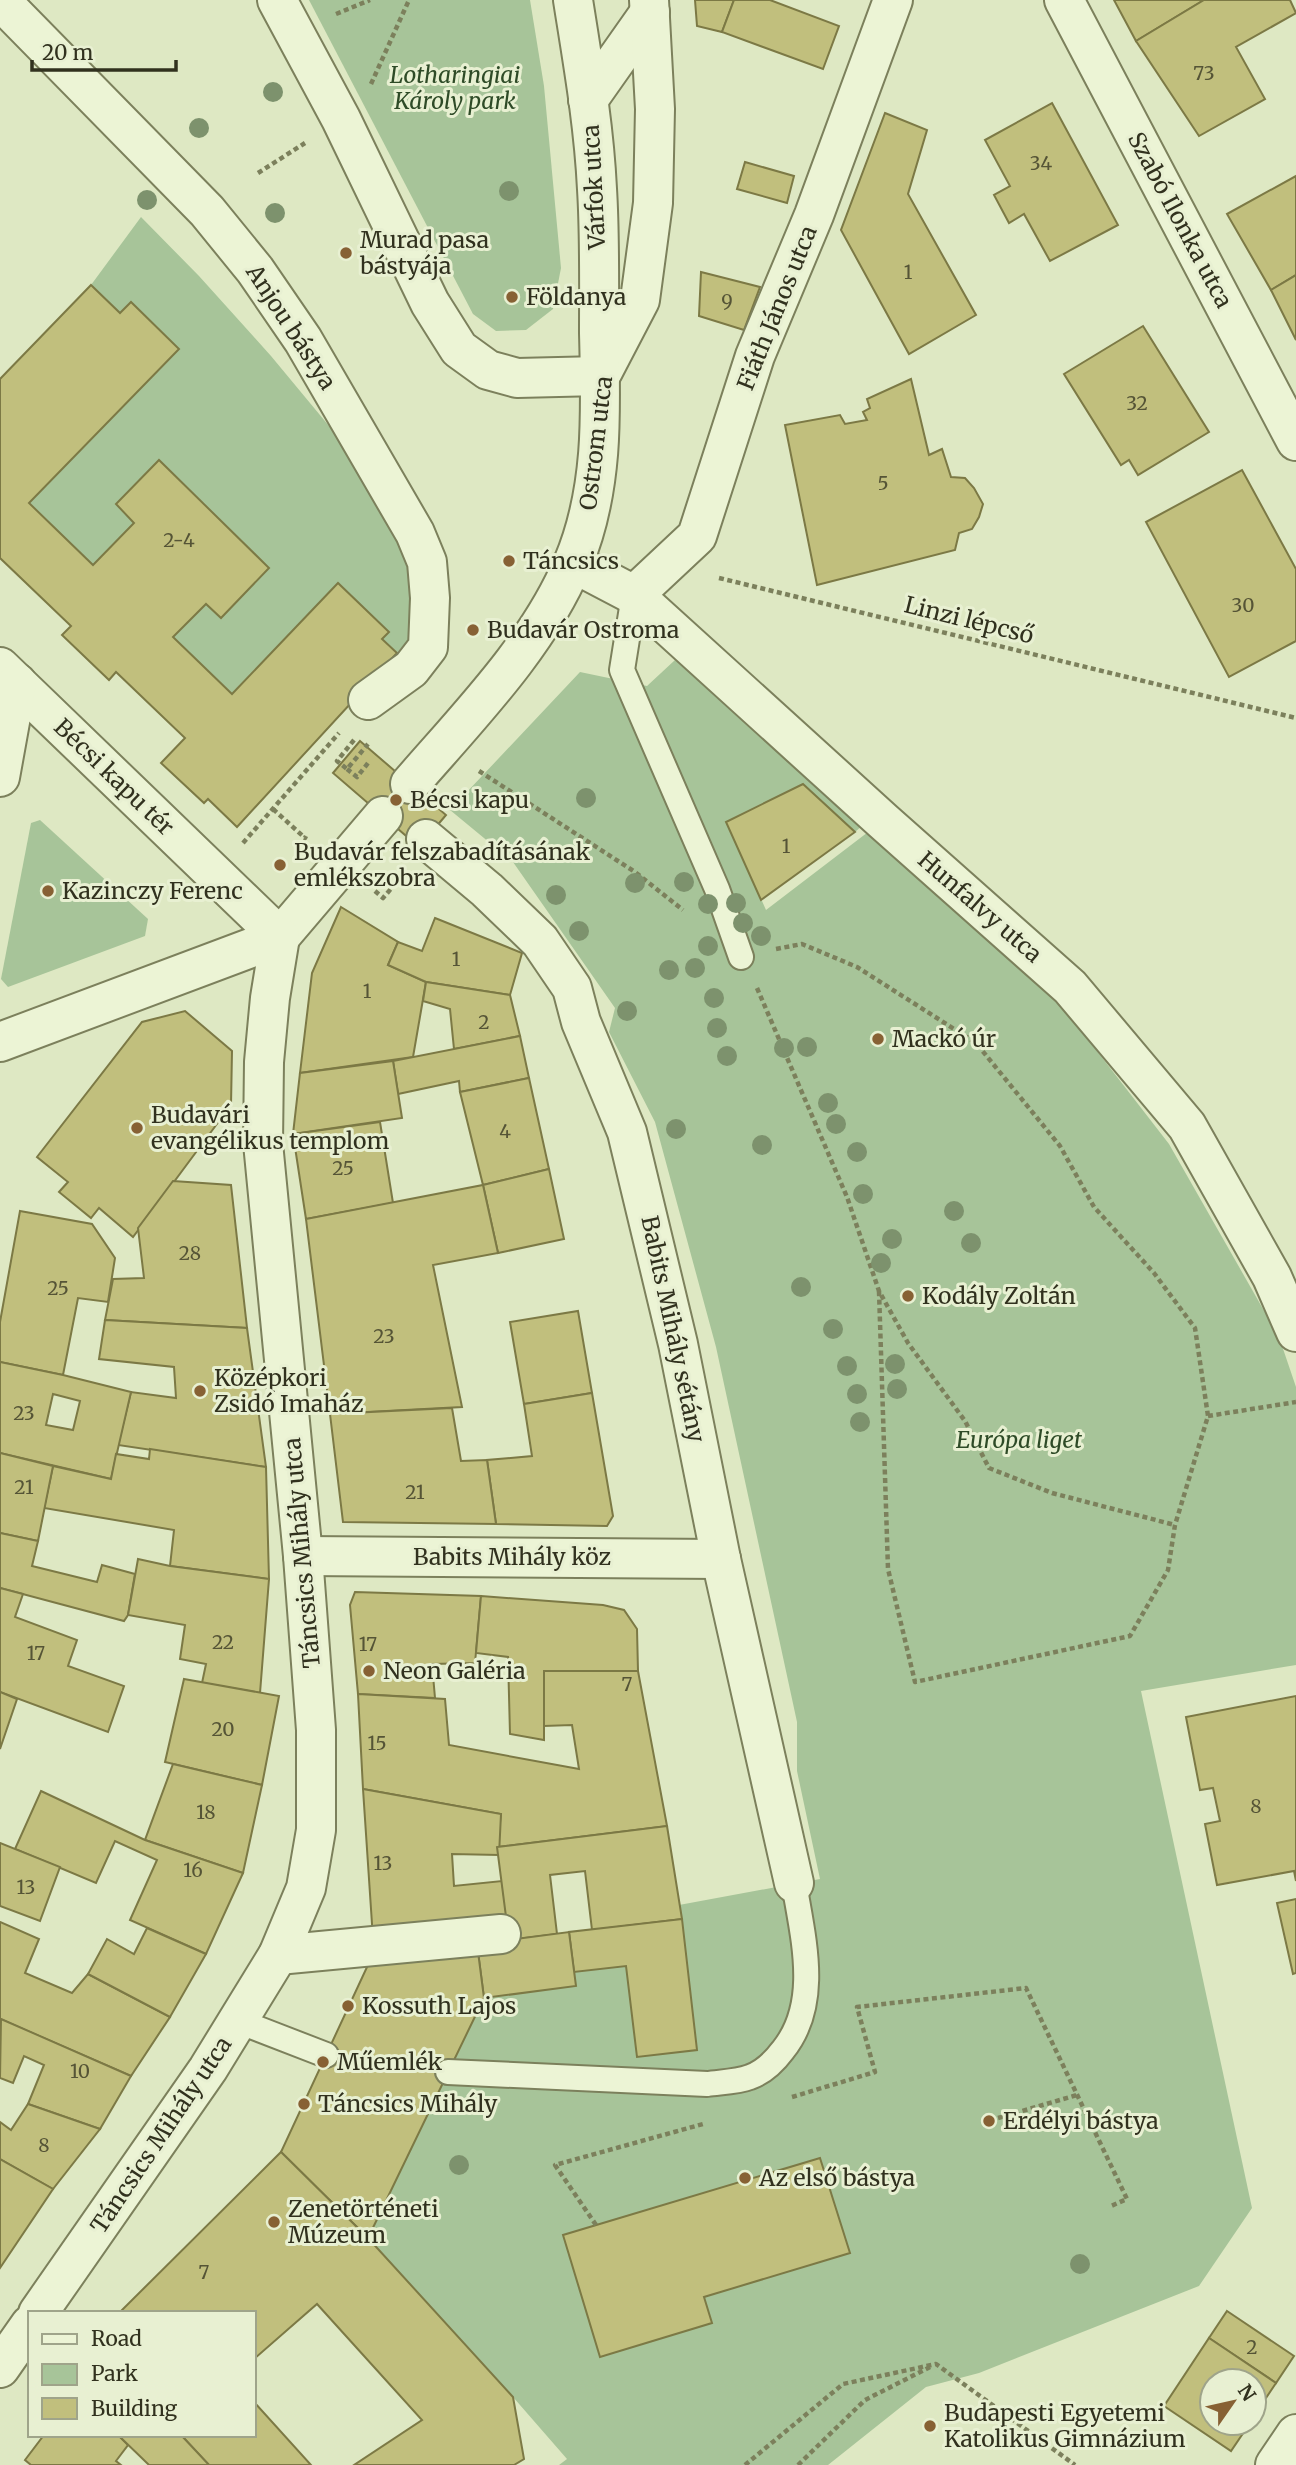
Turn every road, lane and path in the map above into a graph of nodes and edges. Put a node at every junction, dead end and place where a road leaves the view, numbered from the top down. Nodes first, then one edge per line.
1 (0, 0) edge
2 (277, 0) edge
3 (370, 0) edge
4 (409, 0) edge
5 (573, 0) edge
6 (893, 0) edge
7 (1064, 0) edge
8 (649, 6) edge
9 (324, 19) dead end
10 (370, 86) dead end
11 (588, 100) junction
12 (600, 376) junction
13 (1296, 441) edge
14 (573, 563) junction
15 (715, 577) dead end
16 (634, 595) junction
17 (9, 675) edge
18 (368, 700) joint
19 (1296, 718) edge
20 (369, 742) dead end
21 (442, 747) junction
22 (337, 761) dead end
23 (370, 762) dead end
24 (347, 769) junction
25 (0, 777) edge
26 (410, 785) dead end
27 (273, 809) junction
28 (383, 816) dead end
29 (310, 832) dead end
30 (426, 839) dead end
31 (215, 875) junction
32 (688, 914) dead end
33 (280, 937) junction
34 (741, 957) junction
35 (0, 1042) edge
36 (878, 1291) junction
37 (1296, 1332) edge
38 (1296, 1402) edge
39 (1208, 1416) junction
40 (1175, 1525) junction
41 (303, 1556) junction
42 (721, 1559) junction
43 (794, 1883) joint
44 (501, 1934) dead end
45 (278, 1955) junction
46 (238, 2021) junction
47 (326, 2055) dead end
48 (448, 2072) dead end
49 (1077, 2095) junction
50 (782, 2100) dead end
51 (998, 2118) dead end
52 (705, 2123) dead end
53 (1111, 2206) dead end
54 (596, 2225) dead end
55 (39, 2311) edge
56 (28, 2328) edge
57 (936, 2364) junction
58 (0, 2368) edge
59 (1296, 2434) edge
60 (745, 2465) edge
61 (798, 2465) edge
62 (1075, 2465) edge
63 (1275, 2465) edge

1 - 18 street, Anjou bástya
2 - 12 street
3 - 9 path
4 - 10 path
5 - 11 street, Várfok utca
6 - 16 street, Fiáth János utca
7 - 13 street, Szabó Ilonka utca
8 - 11 street, Ostrom utca
8 - 12 street, Ostrom utca
11 - 12 street, Várfok utca
12 - 14 street, Ostrom utca
14 - 16 street, Hunfalvy utca
14 - 21 street, Ostrom utca
15 - 19 path, Linzi lépcső
16 - 34 lane
16 - 37 street, Hunfalvy utca
17 - 25 street, Bécsi kapu tér
17 - 31 street, Bécsi kapu tér
18 - 27 path
20 - 24 path
21 - 26 street, Ostrom utca
21 - 32 path
22 - 24 path
23 - 24 path
27 - 29 path
27 - 31 path
28 - 33 street
30 - 42 street, Babits Mihály sétány
31 - 33 street, Bécsi kapu tér
33 - 35 street
33 - 41 street, Táncsics Mihály utca
34 - 36 path
34 - 39 path
36 - 40 path
36 - 40 path
38 - 39 path
39 - 40 path
41 - 42 street, Babits Mihály köz
41 - 45 street, Táncsics Mihály utca
42 - 43 street, Babits Mihály sétány
43 - 48 lane
44 - 45 street
45 - 46 street, Táncsics Mihály utca
46 - 47 lane
46 - 55 street, Táncsics Mihály utca
49 - 50 path
49 - 51 path
49 - 53 path
52 - 54 path
56 - 58 street
57 - 60 path
57 - 61 path
57 - 62 path
59 - 63 street

